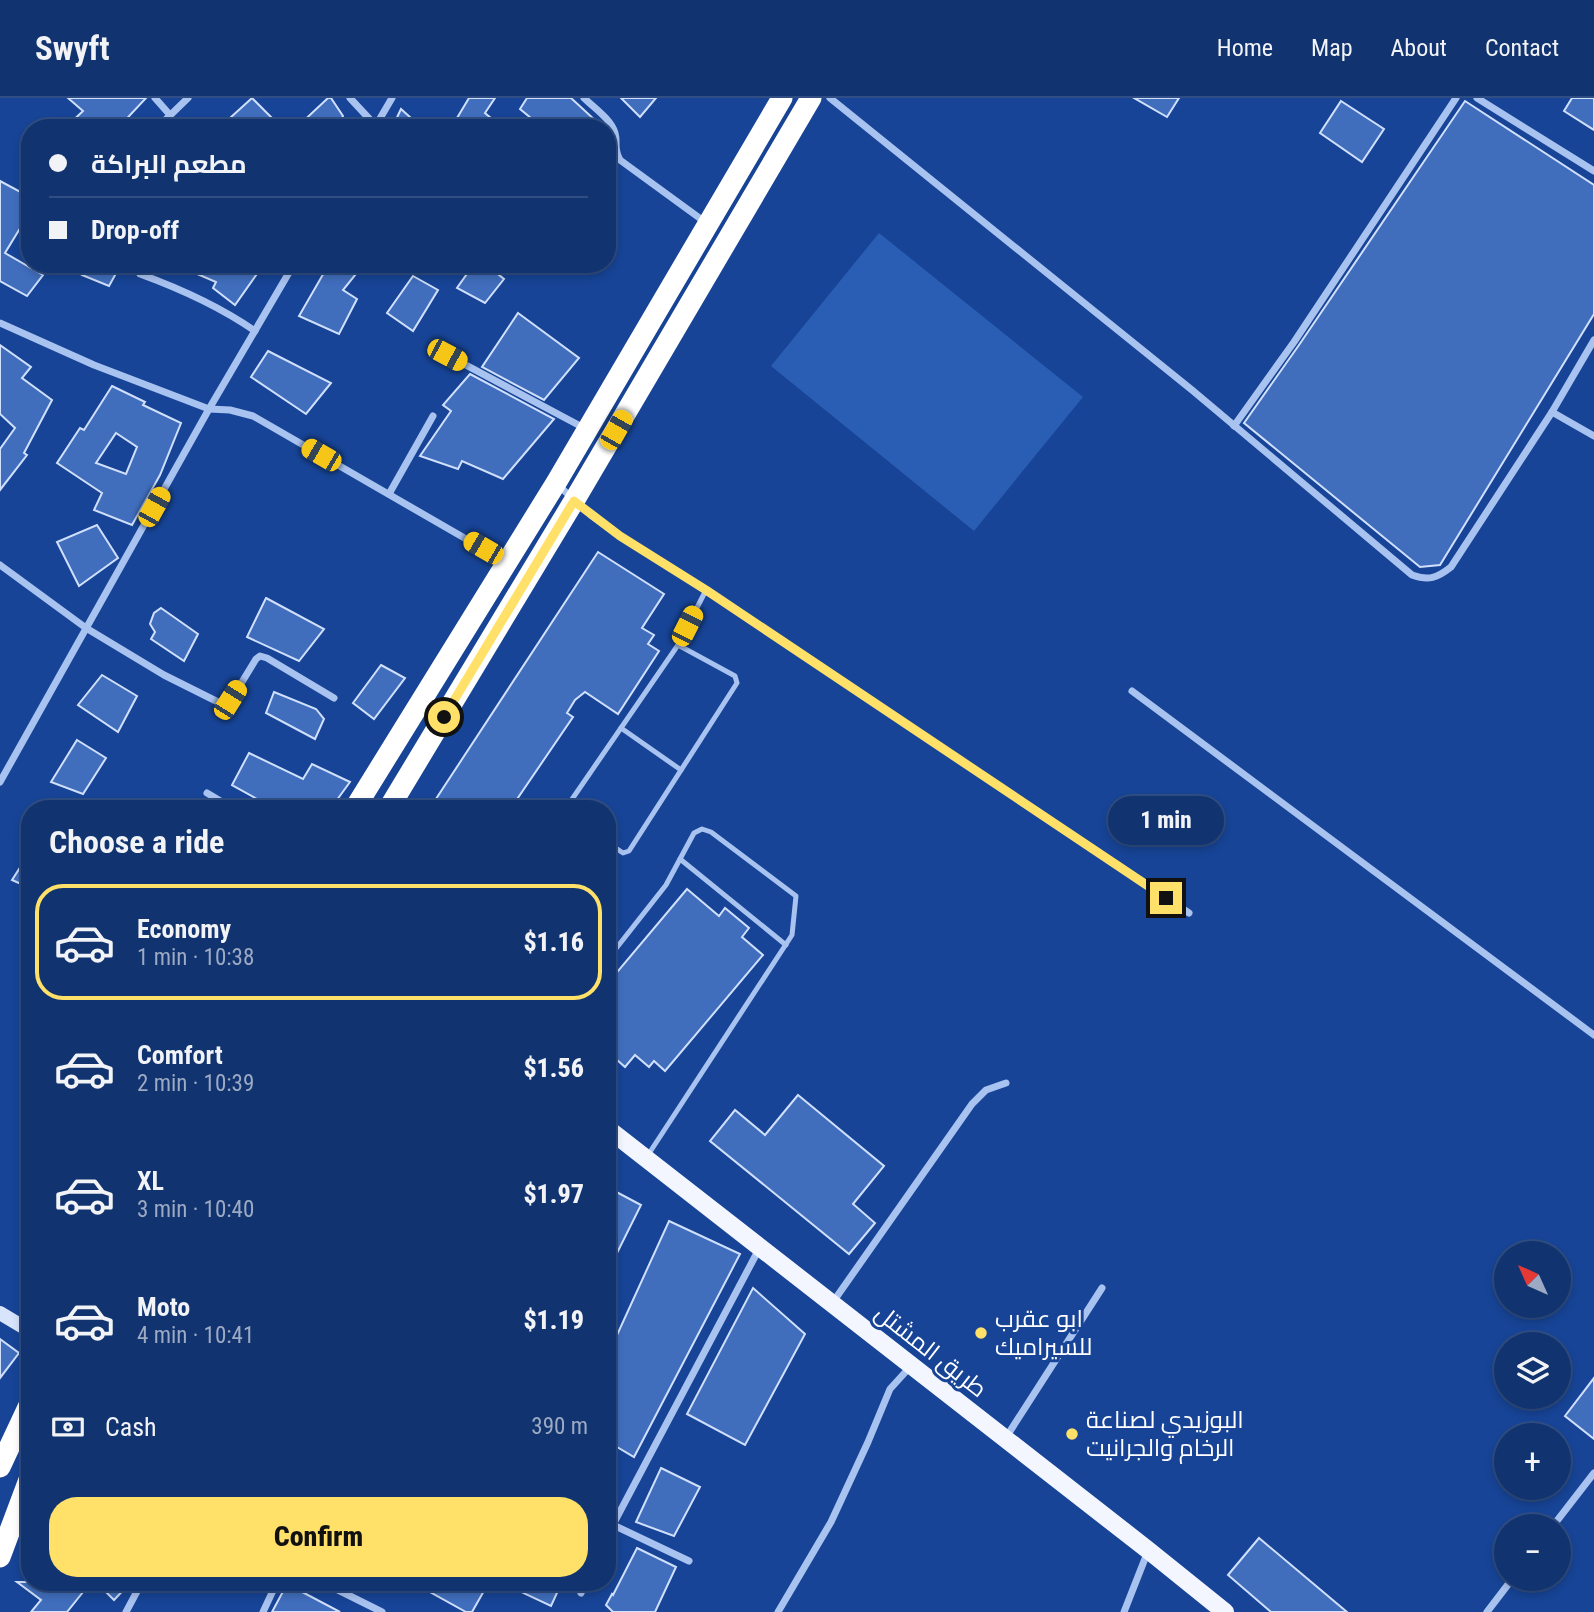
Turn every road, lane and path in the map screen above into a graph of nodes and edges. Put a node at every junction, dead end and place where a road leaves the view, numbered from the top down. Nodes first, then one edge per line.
1 (155, 98) edge
2 (188, 98) edge
3 (350, 98) edge
4 (392, 98) edge
5 (583, 98) edge
6 (782, 98) edge
7 (811, 98) edge
8 (830, 98) edge
9 (1456, 98) edge
10 (1477, 98) edge
11 (170, 115) junction
12 (166, 119) edge
13 (368, 119) edge
14 (380, 119) edge
15 (604, 119) edge
16 (616, 152) edge
17 (1594, 171) edge
18 (709, 224) junction
19 (289, 273) edge
20 (140, 274) dead end
21 (0, 323) edge
22 (256, 331) junction
23 (1594, 340) edge
24 (432, 346) dead end
25 (209, 409) junction
26 (1552, 412) junction
27 (433, 416) dead end
28 (1234, 426) junction
29 (587, 430) junction
30 (1594, 436) edge
31 (556, 483) junction
32 (389, 494) junction
33 (574, 501) junction
34 (508, 562) junction
35 (0, 565) edge
36 (706, 590) junction
37 (86, 628) junction
38 (678, 645) junction
39 (1132, 691) dead end
40 (334, 698) dead end
41 (621, 728) junction
42 (681, 770) junction
43 (0, 781) edge
44 (206, 793) dead end
45 (218, 800) edge
46 (360, 800) edge
47 (395, 800) edge
48 (572, 800) edge
49 (616, 848) edge
50 (680, 859) junction
51 (1189, 913) dead end
52 (786, 945) junction
53 (616, 949) edge
54 (1594, 1035) edge
55 (1006, 1083) dead end
56 (616, 1135) edge
57 (646, 1158) junction
58 (760, 1248) junction
59 (1102, 1288) dead end
60 (832, 1305) junction
61 (0, 1313) edge
62 (21, 1326) edge
63 (910, 1366) junction
64 (21, 1422) edge
65 (1005, 1440) junction
66 (0, 1467) edge
67 (1594, 1473) edge
68 (21, 1501) edge
69 (616, 1513) edge
70 (1562, 1514) edge
71 (616, 1527) edge
72 (1148, 1550) junction
73 (0, 1557) edge
74 (689, 1561) dead end
75 (137, 1591) edge
76 (273, 1591) edge
77 (340, 1591) edge
78 (1503, 1591) edge
79 (126, 1612) edge
80 (263, 1612) edge
81 (383, 1612) edge
82 (778, 1612) edge
83 (1124, 1612) edge
84 (1225, 1612) edge
85 (1487, 1612) edge

1 - 11 street
2 - 11 street
3 - 13 street
4 - 14 street
5 - 15 street
6 - 18 highway
7 - 33 highway
8 - 28 street
9 - 28 street
10 - 17 street
11 - 12 street
16 - 18 street
18 - 29 highway
19 - 22 street
20 - 22 street
21 - 25 street
22 - 25 street
23 - 26 street
24 - 29 street
25 - 32 street
25 - 37 street
26 - 28 street
26 - 30 street
27 - 32 street
29 - 31 highway
31 - 33 street
31 - 34 highway
32 - 34 street
33 - 36 street
33 - 47 highway
34 - 46 highway
35 - 37 street
36 - 38 lane
36 - 51 street
37 - 40 street
37 - 43 street
38 - 41 lane
38 - 42 lane
39 - 54 street
41 - 42 lane
41 - 48 lane
42 - 49 lane
44 - 45 street
50 - 52 lane
50 - 52 lane
50 - 53 lane
52 - 57 lane
55 - 60 street
56 - 57 main road, طريق المشتل
57 - 58 main road, طريق المشتل
58 - 60 main road, طريق المشتل
58 - 69 street
59 - 65 street
60 - 63 main road, طريق المشتل
61 - 62 street
63 - 65 main road, طريق المشتل
63 - 82 street
64 - 66 highway
65 - 72 main road, طريق المشتل
67 - 70 street
68 - 73 highway
71 - 74 street
72 - 83 street
72 - 84 main road, طريق المشتل
75 - 79 street
76 - 80 street
77 - 81 street
78 - 85 street

